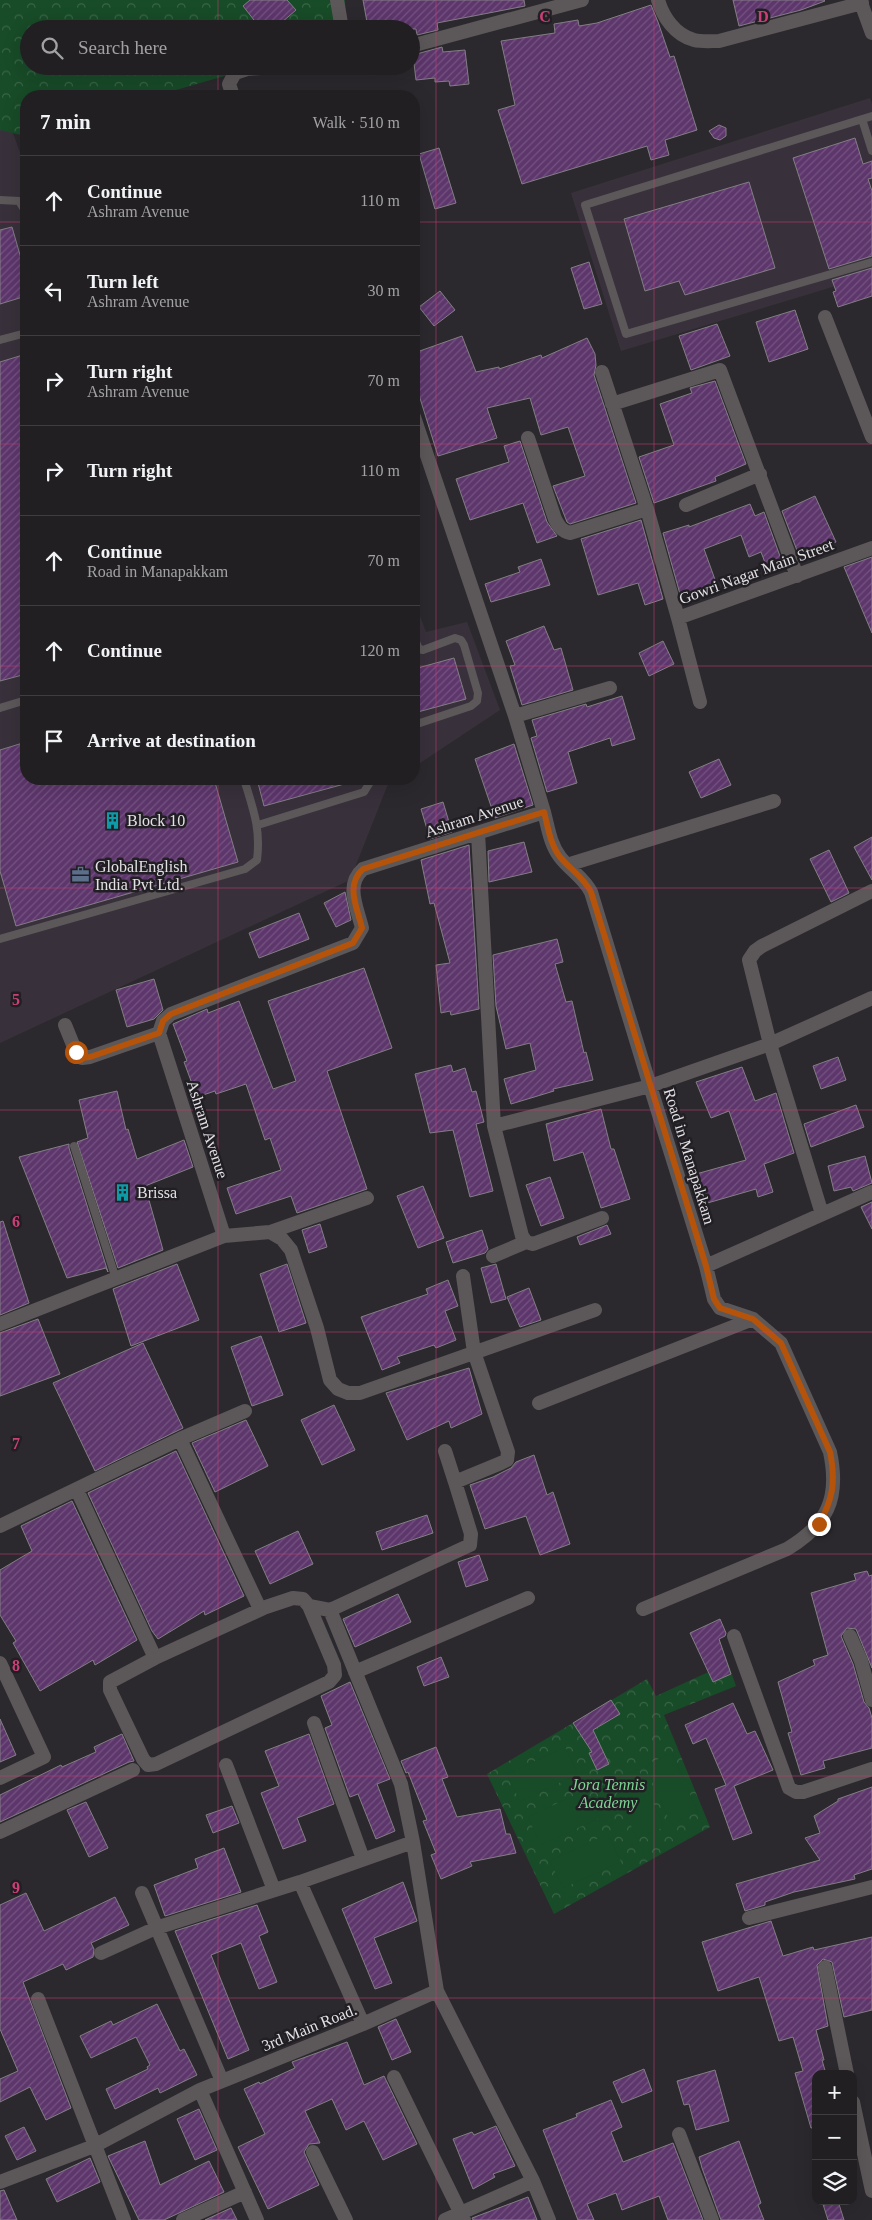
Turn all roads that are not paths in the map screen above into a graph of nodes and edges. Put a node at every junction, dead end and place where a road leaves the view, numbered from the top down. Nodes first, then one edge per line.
1 (337, 0) edge
2 (582, 0) edge
3 (658, 0) edge
4 (861, 1) edge
5 (340, 20) edge
6 (872, 33) edge
7 (420, 44) edge
8 (234, 75) edge
9 (231, 90) edge
10 (872, 116) edge
11 (862, 119) junction
12 (872, 150) edge
13 (0, 200) edge
14 (20, 203) edge
15 (872, 262) edge
16 (825, 317) dead end
17 (20, 335) edge
18 (0, 340) edge
19 (602, 372) dead end
20 (612, 404) junction
21 (420, 435) edge
22 (528, 438) dead end
23 (872, 438) edge
24 (760, 474) junction
25 (686, 505) dead end
26 (647, 509) junction
27 (872, 548) edge
28 (797, 576) junction
29 (678, 618) junction
30 (420, 649) edge
31 (610, 688) dead end
32 (20, 702) edge
33 (700, 702) dead end
34 (0, 708) edge
35 (515, 716) junction
36 (420, 723) edge
37 (246, 785) edge
38 (368, 785) edge
39 (774, 801) dead end
40 (544, 812) junction
41 (258, 825) junction
42 (478, 833) junction
43 (567, 865) junction
44 (872, 891) edge
45 (0, 939) edge
46 (872, 998) edge
47 (65, 1025) dead end
48 (159, 1033) junction
49 (770, 1044) junction
50 (650, 1086) junction
51 (494, 1126) junction
52 (74, 1146) dead end
53 (872, 1192) edge
54 (367, 1198) dead end
55 (822, 1214) junction
56 (602, 1218) dead end
57 (270, 1232) junction
58 (224, 1236) junction
59 (526, 1242) junction
60 (493, 1256) dead end
61 (706, 1266) junction
62 (462, 1276) dead end
63 (116, 1279) junction
64 (595, 1310) dead end
65 (753, 1319) junction
66 (0, 1324) edge
67 (474, 1352) junction
68 (539, 1403) dead end
69 (245, 1411) dead end
70 (180, 1439) junction
71 (445, 1451) dead end
72 (455, 1482) junction
73 (77, 1490) junction
74 (0, 1526) edge
75 (528, 1598) dead end
76 (309, 1606) junction
77 (260, 1609) junction
78 (643, 1609) dead end
79 (330, 1610) junction
80 (734, 1636) dead end
81 (850, 1636) dead end
82 (155, 1658) junction
83 (866, 1659) edge
84 (0, 1664) edge
85 (355, 1672) junction
86 (872, 1700) edge
87 (314, 1723) dead end
88 (226, 1765) dead end
89 (872, 1769) edge
90 (133, 1770) dead end
91 (0, 1778) edge
92 (0, 1832) edge
93 (413, 1842) junction
94 (363, 1859) junction
95 (300, 1882) junction
96 (872, 1887) edge
97 (274, 1890) junction
98 (142, 1893) dead end
99 (749, 1918) dead end
100 (156, 1928) junction
101 (101, 1953) dead end
102 (825, 1968) dead end
103 (437, 1991) junction
104 (38, 1999) dead end
105 (364, 2024) junction
106 (846, 2070) edge
107 (394, 2077) dead end
108 (222, 2081) junction
109 (200, 2090) junction
110 (856, 2115) edge
111 (679, 2134) dead end
112 (94, 2146) junction
113 (313, 2152) dead end
114 (533, 2181) junction
115 (0, 2182) edge
116 (872, 2191) edge
117 (245, 2192) junction
118 (462, 2216) edge
119 (124, 2220) edge
120 (183, 2220) edge
121 (257, 2220) edge
122 (346, 2220) edge
123 (445, 2220) edge
124 (550, 2220) edge
125 (712, 2220) edge

1 - 5 street
2 - 7 street
3 - 4 street
4 - 6 street
8 - 9 street
10 - 11 lane
11 - 12 lane
11 - 15 lane
13 - 14 lane
16 - 23 street
17 - 18 lane
19 - 20 street
20 - 24 street
20 - 26 street
21 - 35 street, Ashram Avenue
22 - 26 street
24 - 25 street
24 - 28 street
26 - 29 street
27 - 28 street, Gowri Nagar Main Street
28 - 29 street, Gowri Nagar Main Street
29 - 33 street, Gowri Nagar Main Street
30 - 36 lane
31 - 35 street
32 - 34 lane
35 - 40 street, Ashram Avenue
37 - 41 lane
38 - 41 lane
39 - 43 street
40 - 42 street, Ashram Avenue
40 - 43 street
41 - 45 lane
42 - 48 street, Ashram Avenue
42 - 51 street
43 - 50 street
44 - 49 street
46 - 49 street
47 - 48 street
48 - 58 street, Ashram Avenue
49 - 50 street
49 - 55 street
50 - 51 street, Road in Manapakkam
50 - 61 street, Road in Manapakkam
51 - 59 street
52 - 63 lane
53 - 55 street
54 - 57 street
55 - 61 street
56 - 59 street
57 - 58 street
57 - 67 street
58 - 63 street
59 - 60 street
61 - 65 street, Road in Manapakkam
62 - 67 street
63 - 66 street
64 - 67 street
65 - 68 street
65 - 78 street
67 - 72 street
69 - 70 street
70 - 73 street
70 - 77 street
71 - 72 street
72 - 79 street
73 - 74 street
73 - 82 street
75 - 85 street
76 - 77 street
76 - 79 street
76 - 82 street
77 - 82 street
79 - 85 street
80 - 89 street
81 - 83 street
83 - 86 street
84 - 91 street
85 - 93 street
87 - 94 street
88 - 97 street
90 - 92 street
93 - 94 street
93 - 103 street
94 - 95 street
95 - 97 street
95 - 105 street
96 - 99 street
97 - 100 street
98 - 100 street
100 - 101 street
100 - 108 street
102 - 106 street
103 - 105 street, 3rd Main Road.
103 - 114 street
104 - 112 street
105 - 108 street, 3rd Main Road.
107 - 118 street
108 - 109 street, 3rd Main Road.
109 - 112 street, 3rd Main Road.
109 - 117 street
110 - 116 street
111 - 125 street
112 - 115 street, 3rd Main Road.
112 - 119 street
113 - 122 street
114 - 118 street
114 - 124 street
117 - 120 street
117 - 121 street
118 - 123 street

